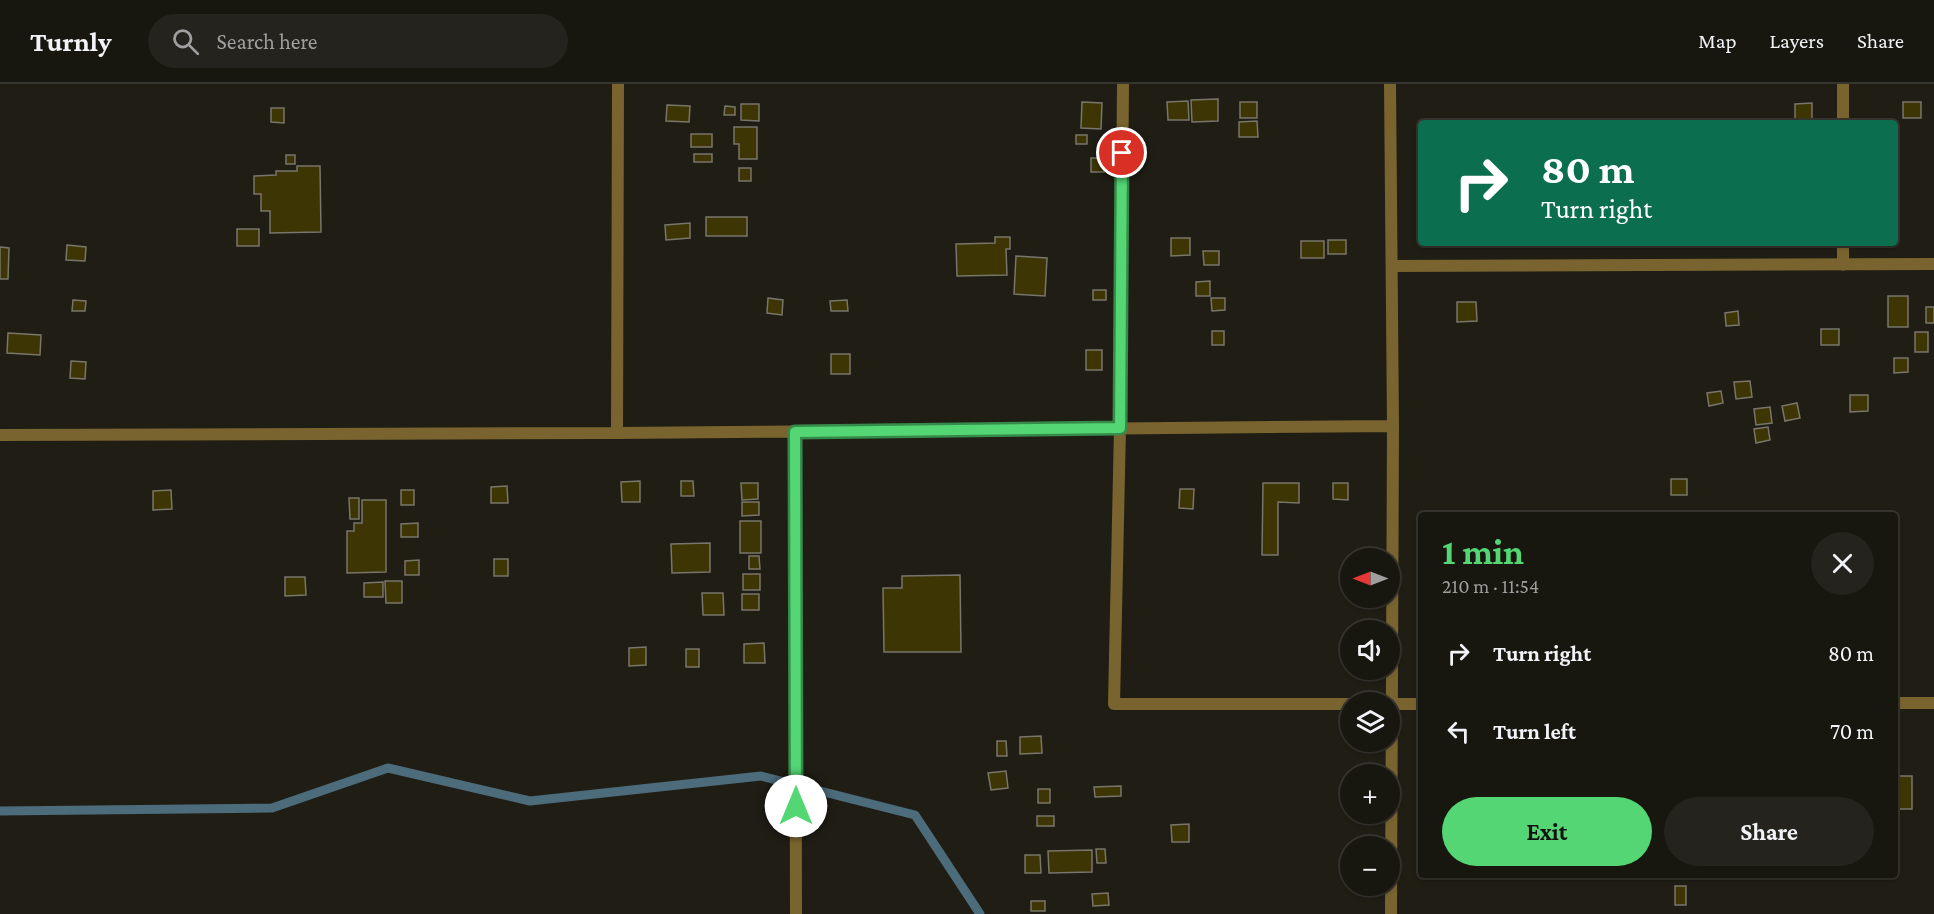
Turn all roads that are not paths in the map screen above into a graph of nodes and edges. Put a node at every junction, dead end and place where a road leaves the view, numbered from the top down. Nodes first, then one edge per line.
1 (618, 84) edge
2 (1123, 84) edge
3 (1390, 84) edge
4 (1843, 84) edge
5 (1843, 120) edge
6 (1843, 246) edge
7 (1934, 264) edge
8 (1844, 265) junction
9 (1392, 266) junction
10 (1394, 426) junction
11 (1120, 428) junction
12 (795, 432) junction
13 (617, 433) junction
14 (0, 435) edge
15 (1390, 692) edge
16 (1898, 703) edge
17 (1934, 703) edge
18 (1340, 704) edge
19 (1400, 704) edge
20 (1418, 704) edge
21 (1390, 752) edge
22 (796, 914) edge
23 (1390, 914) edge

1 - 13 street
2 - 11 street
3 - 9 street
4 - 5 street
6 - 8 street
7 - 8 street
8 - 9 street
9 - 10 street
10 - 11 street
10 - 15 street
11 - 12 street
11 - 18 street
12 - 13 street
12 - 22 street
13 - 14 street
16 - 17 street
19 - 20 street
21 - 23 street

